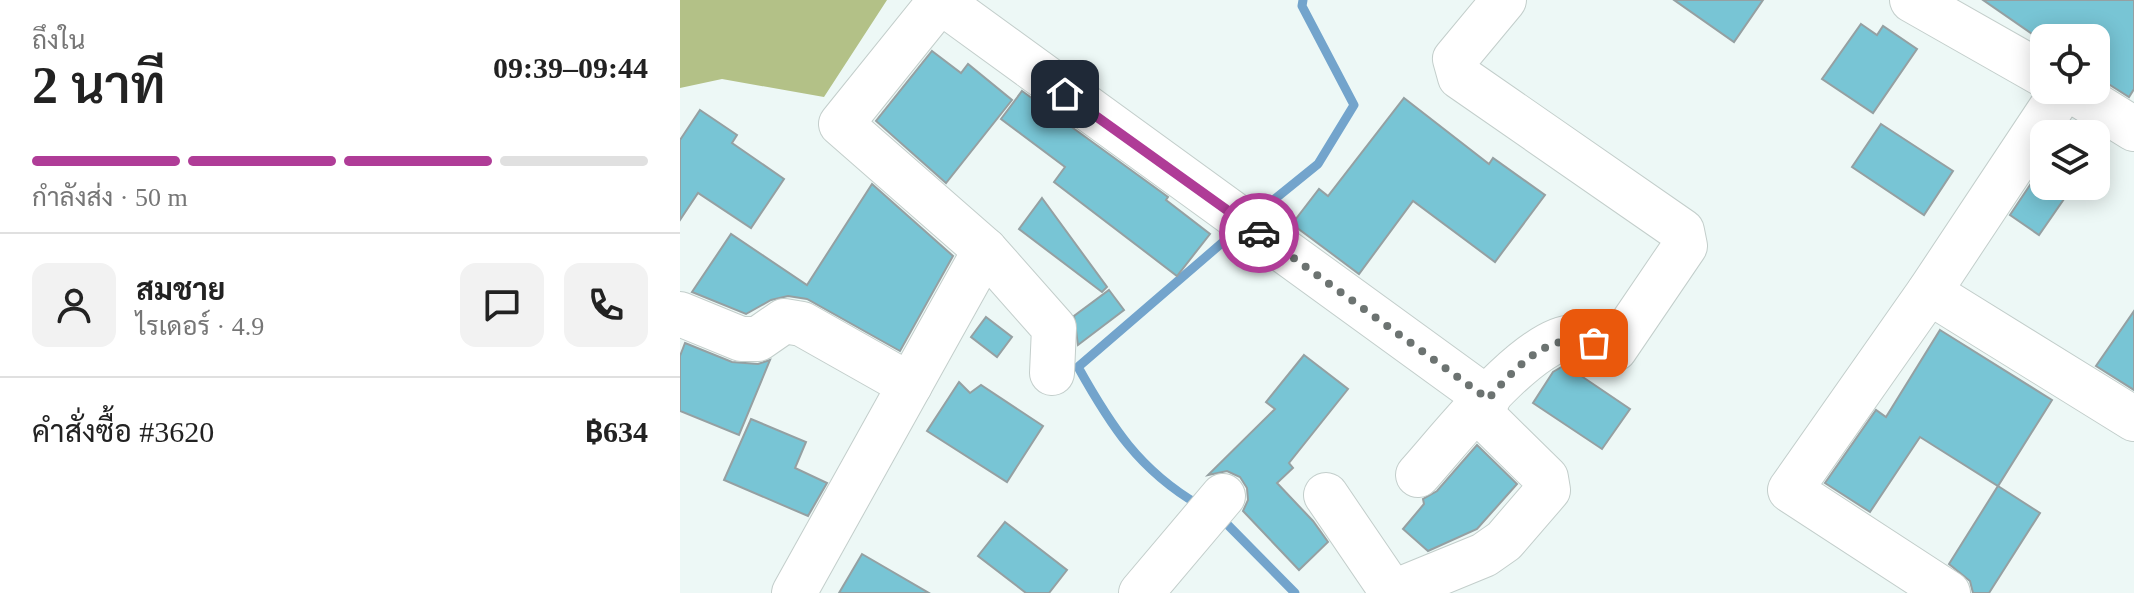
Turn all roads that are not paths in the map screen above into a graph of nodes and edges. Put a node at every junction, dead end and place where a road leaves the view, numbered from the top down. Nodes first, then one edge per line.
1 (1504, 0) edge
2 (1913, 0) edge
3 (2030, 67) edge
4 (2054, 104) edge
5 (2094, 104) edge
6 (2134, 129) edge
7 (985, 250) junction
8 (1929, 292) junction
9 (680, 314) edge
10 (1052, 373) dead end
11 (910, 385) junction
12 (1482, 404) junction
13 (2134, 419) edge
14 (1418, 475) dead end
15 (1326, 495) dead end
16 (1223, 496) dead end
17 (1392, 592) edge
18 (794, 593) edge
19 (1141, 593) edge
20 (1948, 593) edge

1 - 12 street
2 - 3 street
4 - 8 street
5 - 6 street
7 - 10 street
7 - 11 street
7 - 12 street
8 - 13 street
8 - 20 street
9 - 11 street
11 - 18 street
12 - 14 street
12 - 17 street
15 - 17 street
16 - 19 street

